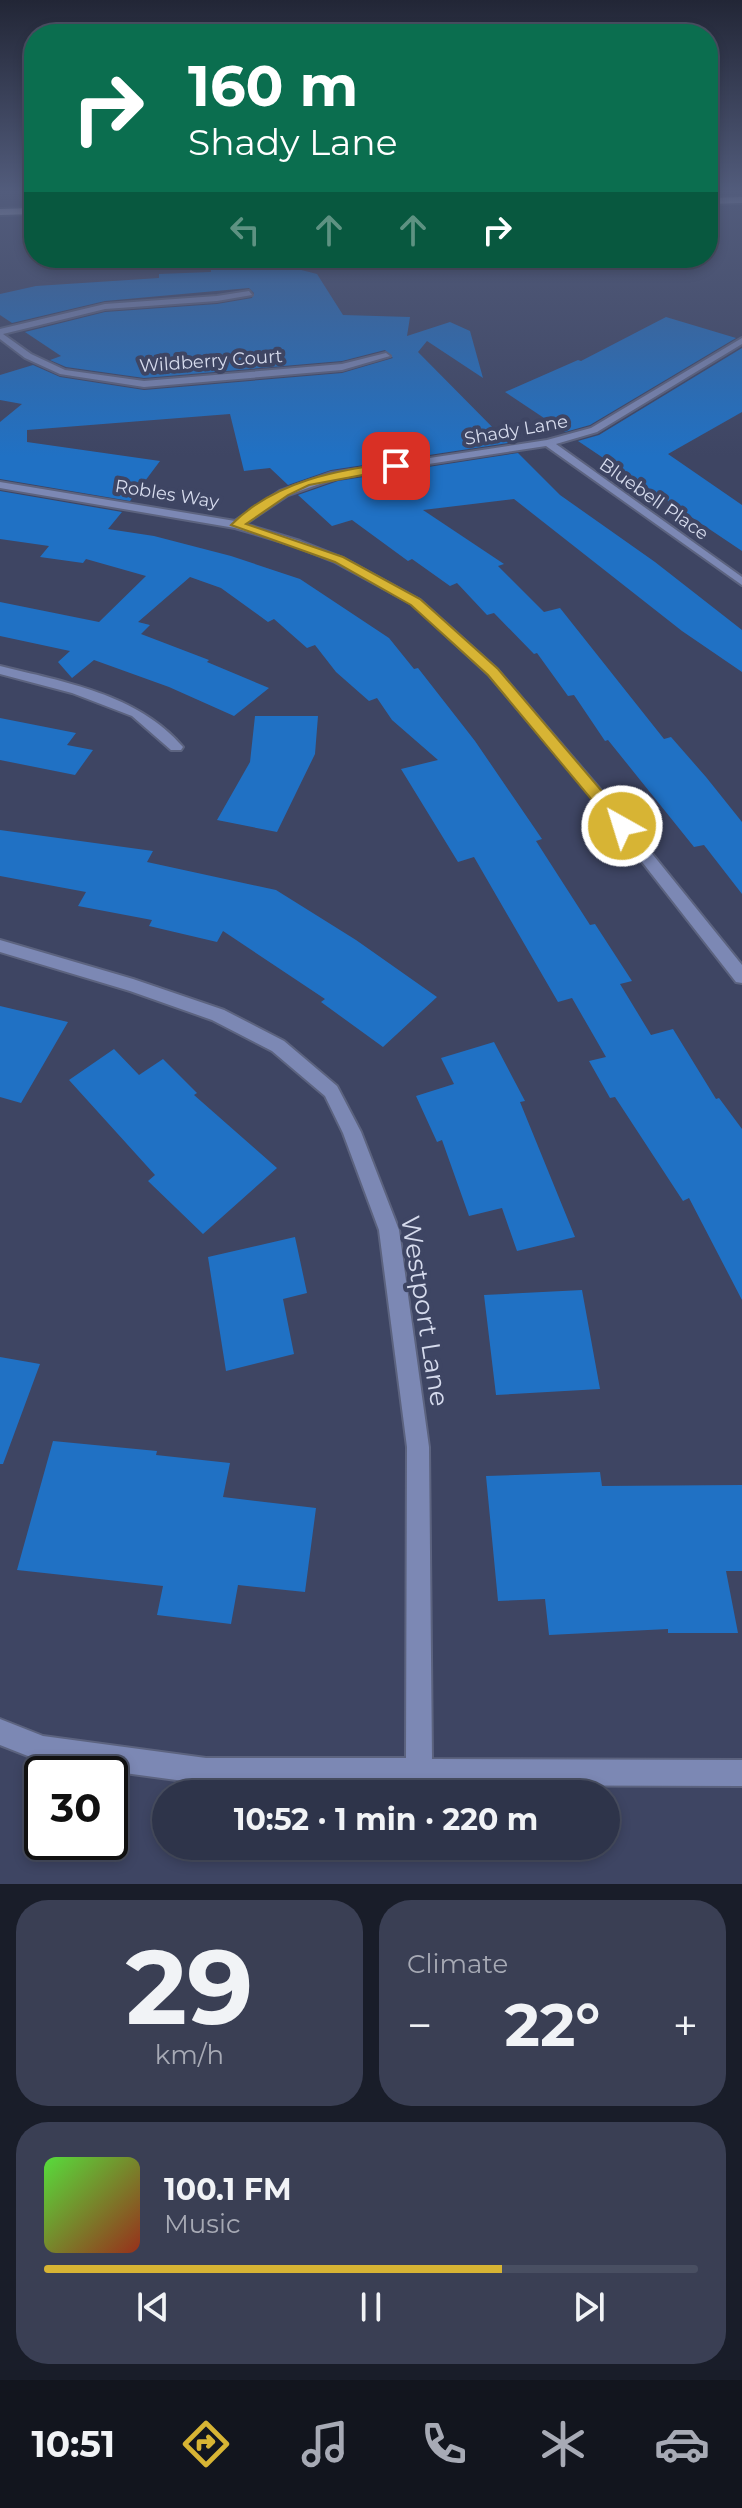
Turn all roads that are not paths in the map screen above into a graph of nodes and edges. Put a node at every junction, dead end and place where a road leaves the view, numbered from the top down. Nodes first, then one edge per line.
1 (249, 293) dead end
2 (0, 333) edge
3 (742, 340) edge
4 (386, 356) dead end
5 (548, 443) junction
6 (0, 485) edge
7 (237, 525) junction
8 (742, 582) edge
9 (0, 670) edge
10 (176, 747) dead end
11 (0, 946) edge
12 (742, 977) edge
13 (0, 1732) edge
14 (419, 1772) junction
15 (742, 1773) edge

1 - 2 street
2 - 4 street, Wildberry Court
3 - 5 street, Shady Lane
5 - 7 street, Shady Lane
5 - 8 street, Bluebell Place
6 - 7 street, Robles Way
7 - 12 street, Robles Way
9 - 10 street
11 - 14 street, Westport Lane
13 - 14 street
14 - 15 street

